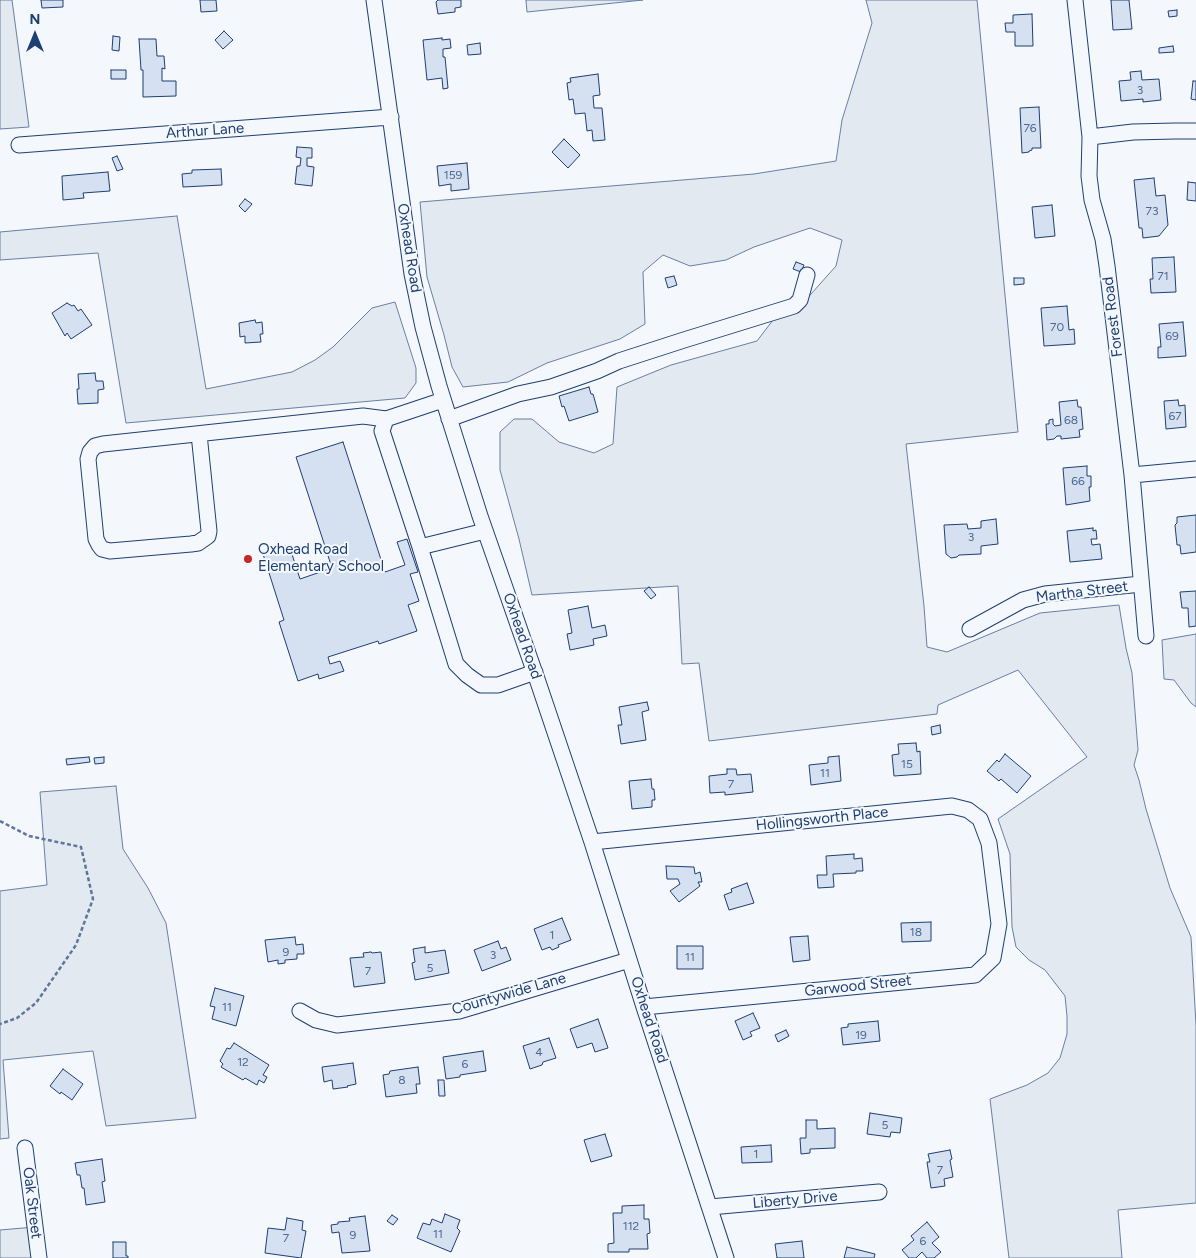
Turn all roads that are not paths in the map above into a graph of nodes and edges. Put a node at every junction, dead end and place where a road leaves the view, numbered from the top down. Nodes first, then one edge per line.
1 (374, 0) edge
2 (1076, 0) edge
3 (391, 117) junction
4 (1196, 131) edge
5 (1090, 138) junction
6 (19, 145) dead end
7 (807, 275) dead end
8 (443, 400) junction
9 (449, 418) junction
10 (386, 419) junction
11 (199, 434) junction
12 (1196, 469) edge
13 (1132, 475) junction
14 (485, 531) junction
15 (420, 547) junction
16 (1141, 584) junction
17 (970, 629) dead end
18 (1146, 636) dead end
19 (535, 672) junction
20 (592, 842) junction
21 (995, 886) joint
22 (629, 960) junction
23 (644, 1007) junction
24 (300, 1011) dead end
25 (25, 1148) dead end
26 (879, 1192) dead end
27 (710, 1207) junction
28 (39, 1258) edge
29 (726, 1258) edge

1 - 3 street, Oxhead Road
2 - 5 street, Forest Road
3 - 6 street, Arthur Lane
3 - 8 street, Oxhead Road
4 - 5 street
5 - 13 street, Forest Road
7 - 9 street
8 - 9 street, Oxhead Road
8 - 10 street
9 - 14 street, Oxhead Road
10 - 11 street
10 - 15 street
11 - 11 street
12 - 13 street
13 - 16 street, Forest Road
14 - 15 street
14 - 19 street, Oxhead Road
15 - 19 street
16 - 17 street, Martha Street
16 - 18 street, Forest Road
19 - 20 street, Oxhead Road
20 - 21 street, Hollingsworth Place
20 - 22 street, Oxhead Road
21 - 23 street, Garwood Street
22 - 23 street, Oxhead Road
22 - 24 street, Countywide Lane
23 - 27 street, Oxhead Road
25 - 28 street, Oak Street
26 - 27 street, Liberty Drive
27 - 29 street, Oxhead Road

